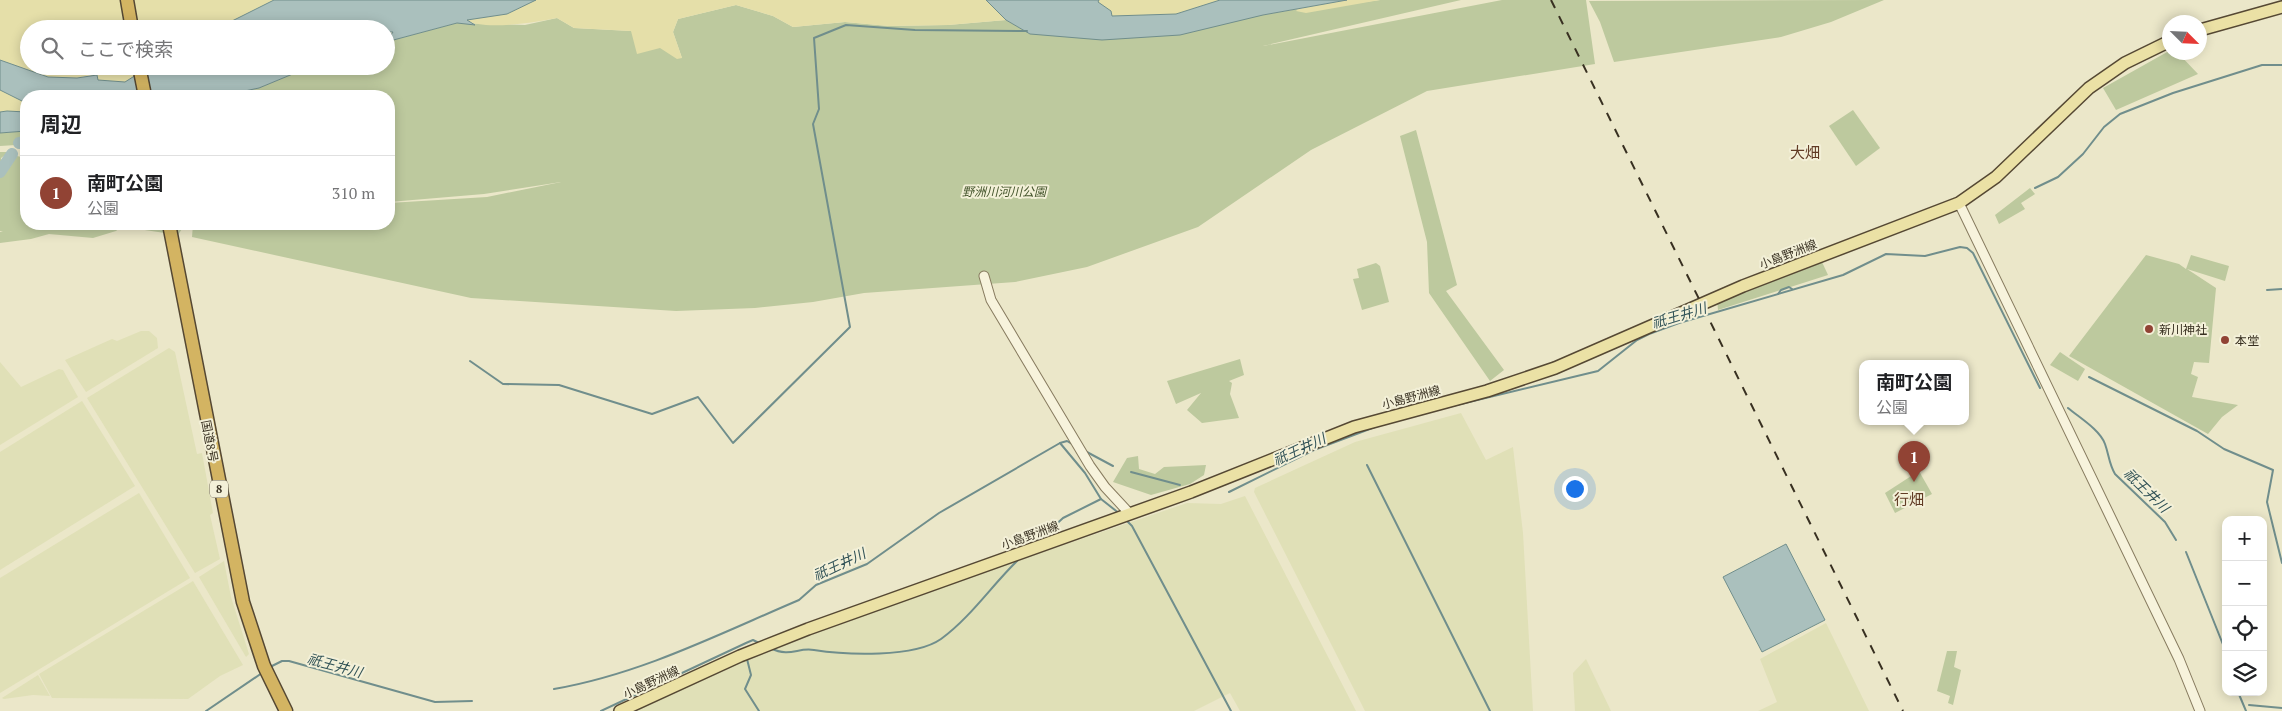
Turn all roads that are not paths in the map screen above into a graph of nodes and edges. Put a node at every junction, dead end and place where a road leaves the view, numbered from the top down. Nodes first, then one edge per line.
1 (127, 0) edge
2 (2282, 8) edge
3 (130, 20) edge
4 (2207, 28) edge
5 (2162, 45) edge
6 (141, 75) edge
7 (144, 90) edge
8 (1959, 203) junction
9 (170, 230) edge
10 (984, 276) dead end
11 (1130, 514) junction
12 (286, 711) edge
13 (620, 711) edge
14 (2200, 711) edge

1 - 3 highway
2 - 4 main road
5 - 8 main road, 小島野洲線
6 - 7 highway
8 - 11 main road, 小島野洲線
8 - 14 street
9 - 12 highway, 国道8号 / 8
10 - 11 street
11 - 13 main road, 小島野洲線

